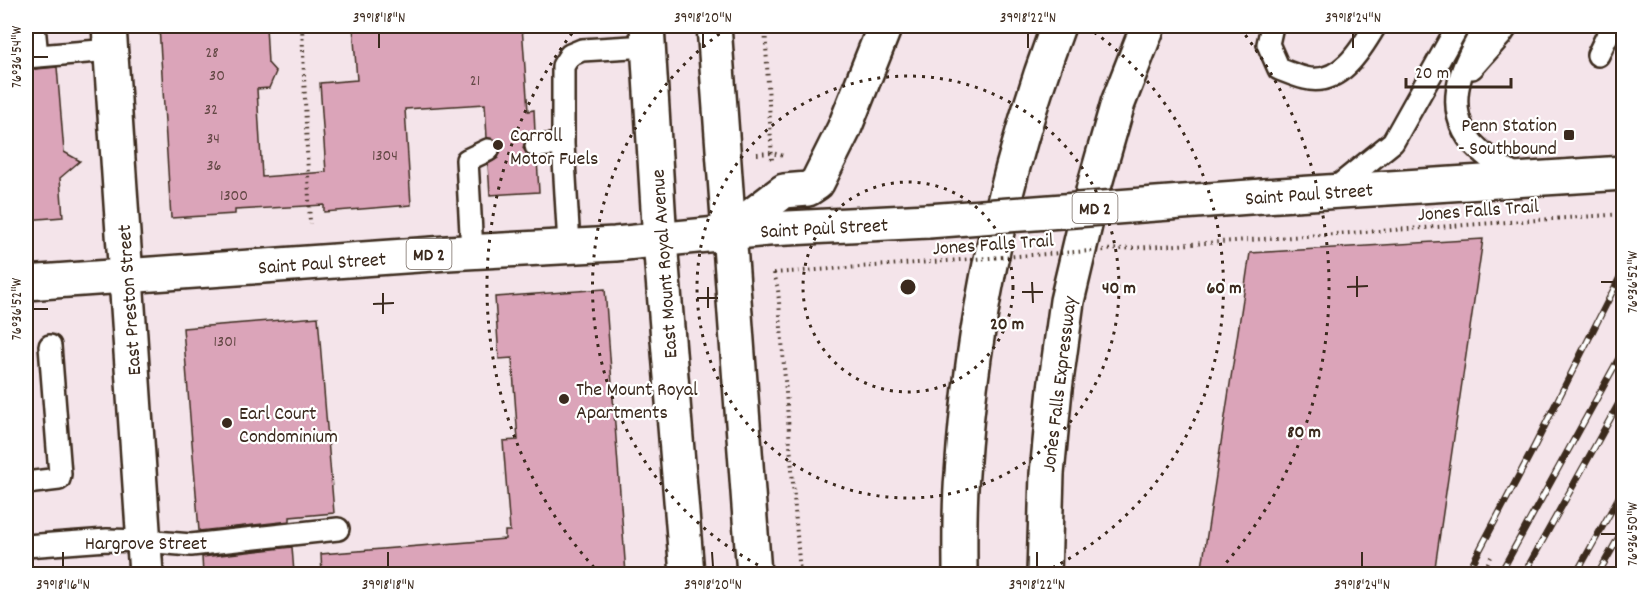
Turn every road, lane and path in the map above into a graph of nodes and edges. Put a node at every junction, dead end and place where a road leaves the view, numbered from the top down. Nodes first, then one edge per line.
1 (34, 26) edge
2 (302, 26) edge
3 (714, 26) edge
4 (765, 26) edge
5 (885, 26) edge
6 (1058, 26) edge
7 (1148, 26) edge
8 (1272, 26) edge
9 (1375, 26) edge
10 (1458, 26) edge
11 (1485, 26) edge
12 (1507, 26) edge
13 (1612, 26) edge
14 (648, 36) edge
15 (110, 38) edge
16 (1598, 55) dead end
17 (31, 57) edge
18 (1457, 91) junction
19 (563, 144) junction
20 (536, 146) dead end
21 (488, 150) dead end
22 (772, 153) junction
23 (753, 154) dead end
24 (771, 163) dead end
25 (1623, 173) edge
26 (1521, 180) junction
27 (1332, 191) junction
28 (1623, 214) edge
29 (310, 224) dead end
30 (729, 233) junction
31 (660, 241) junction
32 (569, 245) junction
33 (472, 251) junction
34 (765, 265) dead end
35 (774, 273) junction
36 (127, 277) junction
37 (26, 283) edge
38 (50, 346) dead end
39 (26, 483) edge
40 (338, 529) dead end
41 (144, 541) junction
42 (26, 546) edge
43 (1491, 557) dead end
44 (146, 574) edge
45 (687, 574) edge
46 (754, 574) edge
47 (800, 574) edge
48 (960, 574) edge
49 (1044, 574) edge
50 (1482, 574) edge

1 - 17 lane
2 - 29 path
3 - 30 main road
4 - 22 path
5 - 30 main road
6 - 48 main road
7 - 49 main road, Jones Falls Expressway
8 - 9 lane
10 - 27 lane
11 - 18 lane
12 - 18 lane
13 - 16 lane
14 - 19 lane
14 - 31 main road, East Mount Royal Avenue
15 - 17 lane
15 - 36 main road, East Preston Street
18 - 26 lane
19 - 20 lane
19 - 32 lane
21 - 33 lane
22 - 23 path
22 - 24 path
25 - 26 main road, Saint Paul Street / MD 2
26 - 27 main road, Saint Paul Street / MD 2
27 - 30 main road, Saint Paul Street / MD 2, bridge
28 - 35 path, Jones Falls Trail, bridge
30 - 31 main road, Saint Paul Street / MD 2
30 - 46 main road
31 - 32 main road, Saint Paul Street / MD 2
31 - 45 main road, East Mount Royal Avenue
32 - 33 main road, Saint Paul Street / MD 2
33 - 36 main road, Saint Paul Street / MD 2
34 - 35 path
35 - 47 path
36 - 37 main road, Saint Paul Street / MD 2
36 - 41 main road, East Preston Street
38 - 39 lane
40 - 41 lane, Hargrove Street
41 - 42 lane, Hargrove Street
41 - 44 main road, East Preston Street
43 - 50 path

